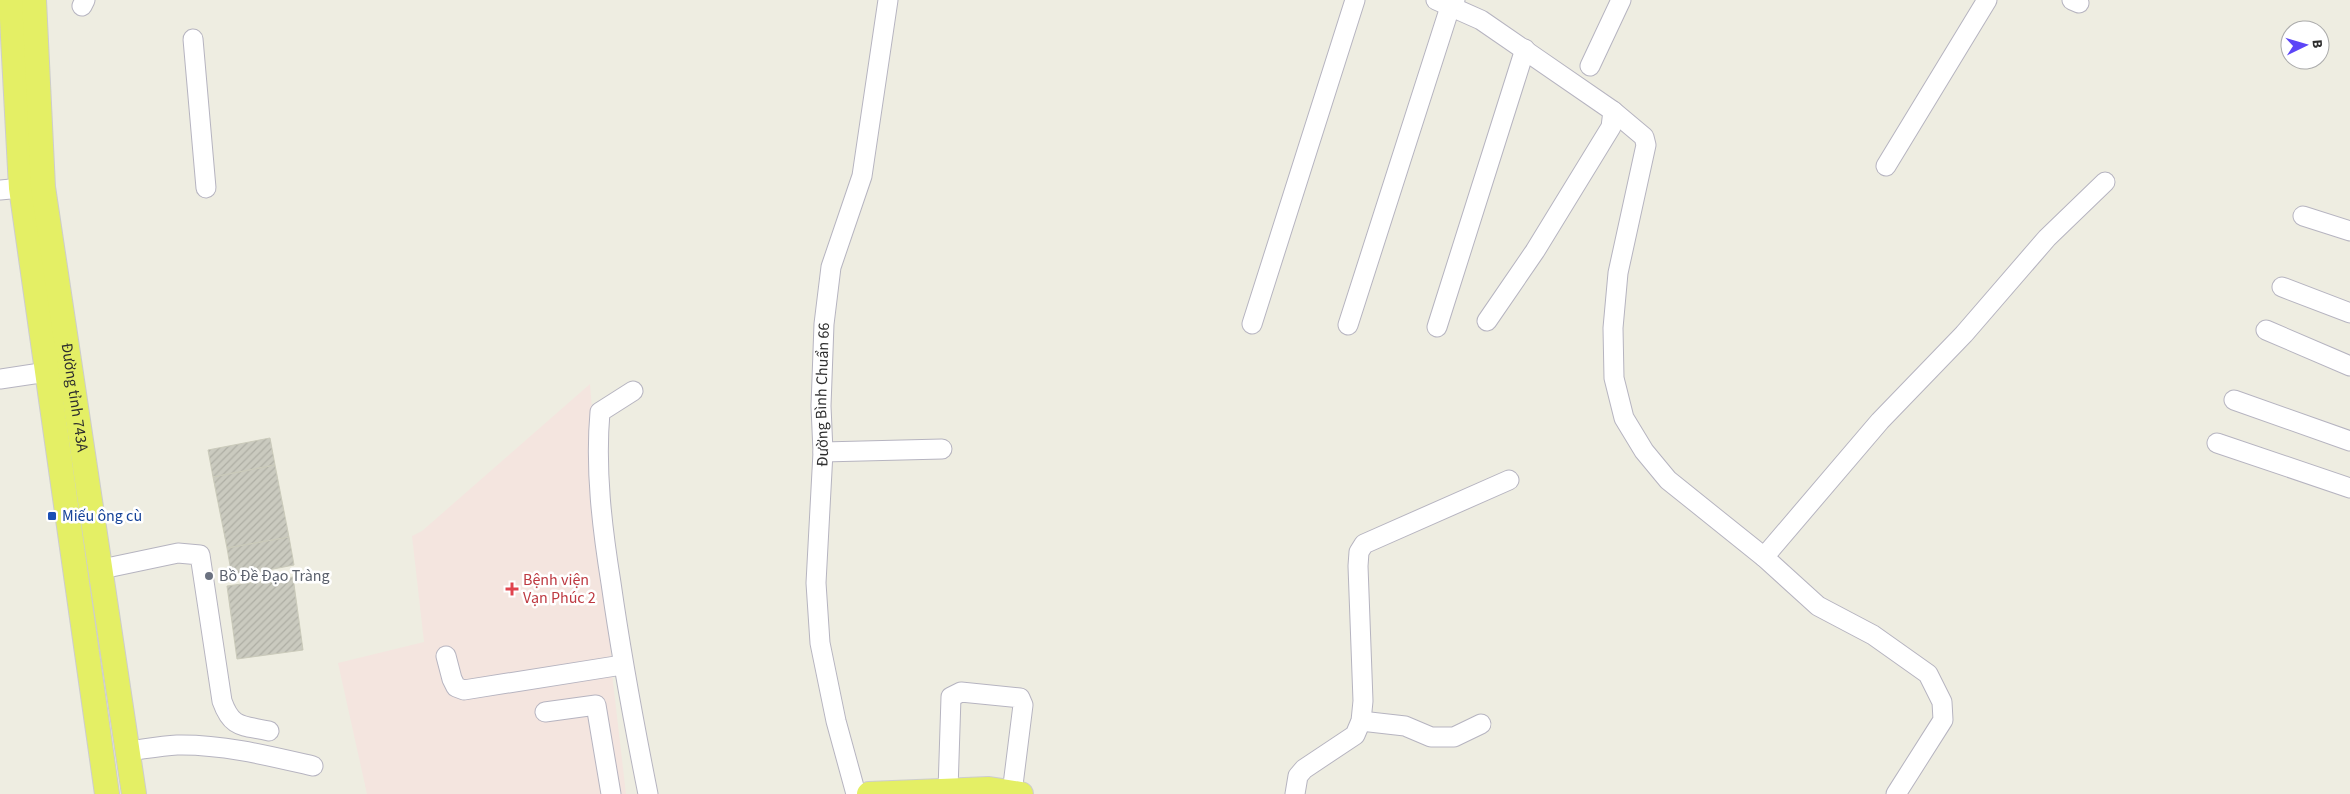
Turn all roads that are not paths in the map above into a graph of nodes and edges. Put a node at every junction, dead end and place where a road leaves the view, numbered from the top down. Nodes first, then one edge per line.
1 (11, 0) edge
2 (34, 0) edge
3 (888, 0) edge
4 (1355, 0) edge
5 (1621, 0) edge
6 (1988, 0) edge
7 (1447, 2) edge
8 (194, 39) dead end
9 (1525, 49) junction
10 (1590, 66) dead end
11 (1613, 110) junction
12 (1886, 166) dead end
13 (2105, 182) dead end
14 (206, 188) dead end
15 (11, 189) edge
16 (2303, 216) dead end
17 (2350, 231) edge
18 (2282, 287) dead end
19 (2350, 313) edge
20 (1486, 321) dead end
21 (1252, 324) dead end
22 (1348, 325) dead end
23 (1437, 327) dead end
24 (2266, 330) dead end
25 (2350, 366) edge
26 (47, 372) junction
27 (0, 379) edge
28 (632, 391) dead end
29 (2234, 400) dead end
30 (2350, 441) edge
31 (2217, 443) dead end
32 (942, 449) dead end
33 (823, 452) junction
34 (1509, 480) dead end
35 (2350, 488) edge
36 (1764, 557) junction
37 (102, 569) junction
38 (446, 656) dead end
39 (622, 665) junction
40 (545, 712) dead end
41 (1361, 721) junction
42 (1481, 724) dead end
43 (269, 731) dead end
44 (128, 751) junction
45 (313, 766) dead end
46 (948, 790) junction
47 (1017, 793) edge
48 (107, 794) edge
49 (134, 794) edge
50 (611, 794) edge
51 (648, 794) edge
52 (856, 794) edge
53 (869, 794) edge
54 (1295, 794) edge
55 (1896, 794) edge

1 - 15 main road, Đường tỉnh 743A
2 - 37 main road, Đường tỉnh 743A
3 - 33 street, Đường Bình Chuẩn 66
4 - 21 street
5 - 10 street
6 - 12 street
7 - 9 street
7 - 22 street
8 - 14 street
9 - 11 street
9 - 23 street
11 - 20 street
11 - 36 street
13 - 36 street
15 - 26 main road, Đường tỉnh 743A
16 - 17 street
18 - 19 street
24 - 25 street
26 - 27 street
26 - 48 main road, Đường tỉnh 743A
28 - 39 street
29 - 30 street
31 - 35 street
32 - 33 street
33 - 52 street, Đường Bình Chuẩn 66
34 - 41 street
36 - 55 street
37 - 43 street
37 - 44 main road, Đường tỉnh 743A
38 - 39 street
39 - 51 street
40 - 50 street
41 - 42 street
41 - 54 street
44 - 45 street
44 - 49 main road, Đường tỉnh 743A
46 - 47 main road
46 - 47 street
46 - 53 main road

